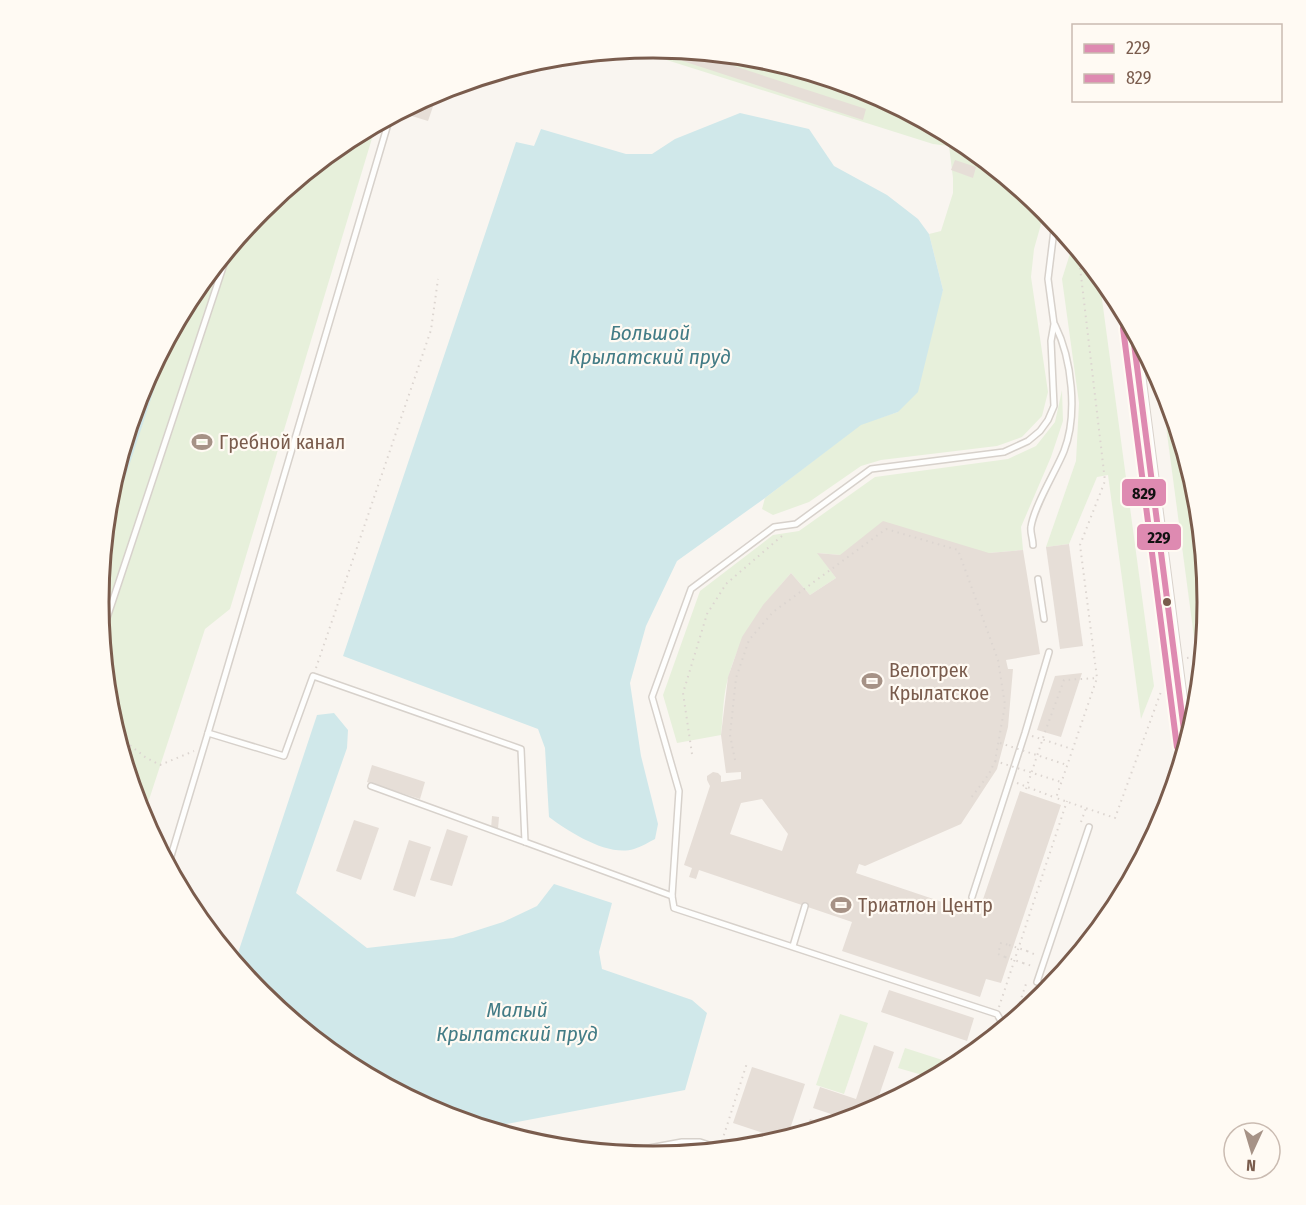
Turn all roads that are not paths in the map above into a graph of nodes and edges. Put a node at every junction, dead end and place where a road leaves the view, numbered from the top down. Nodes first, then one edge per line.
1 (387, 128) edge
2 (1053, 235) edge
3 (224, 268) edge
4 (1054, 324) junction
5 (1135, 351) edge
6 (1033, 545) dead end
7 (1038, 579) dead end
8 (109, 611) edge
9 (1044, 619) dead end
10 (1049, 652) dead end
11 (1183, 724) edge
12 (208, 733) junction
13 (371, 786) dead end
14 (1089, 827) dead end
15 (525, 842) junction
16 (171, 855) edge
17 (672, 896) junction
18 (972, 897) dead end
19 (805, 906) dead end
20 (793, 946) junction
21 (1041, 984) edge
22 (1001, 1021) edge
23 (705, 1144) edge
24 (665, 1146) edge

1 - 12 lane
2 - 4 lane
3 - 8 lane
4 - 6 lane
4 - 17 lane
5 - 11 main road
7 - 9 lane
10 - 18 lane
12 - 15 lane
12 - 16 lane
13 - 15 lane
14 - 21 lane
15 - 17 lane
17 - 20 lane
19 - 20 lane
20 - 22 lane
23 - 24 lane

